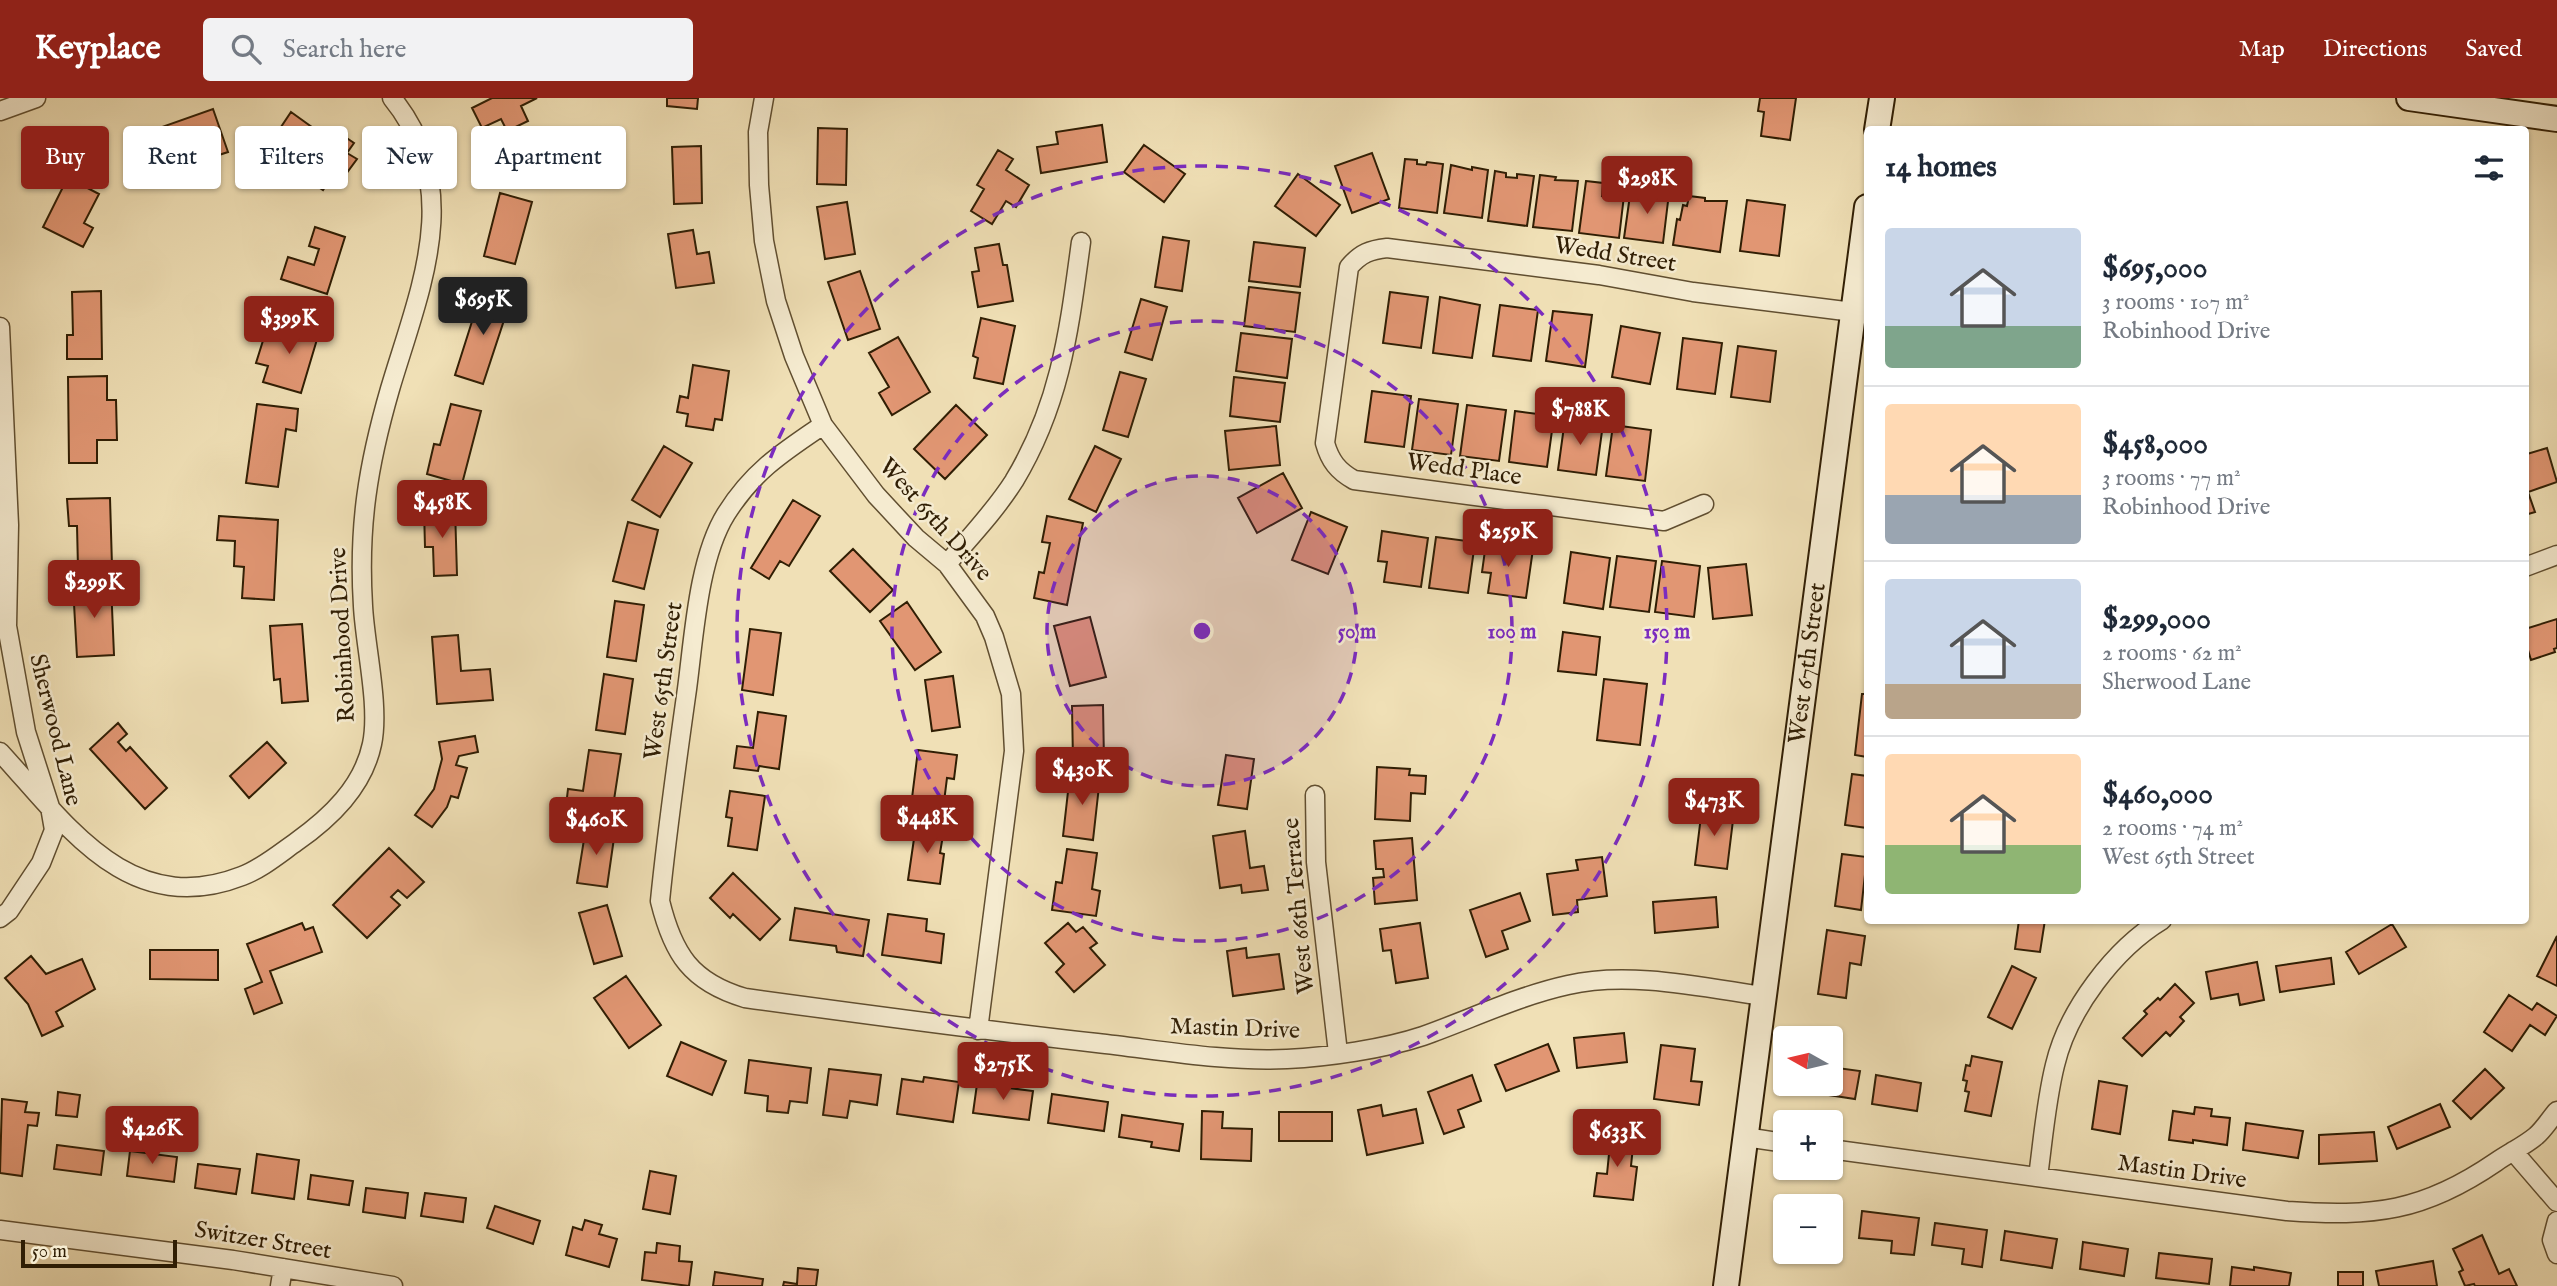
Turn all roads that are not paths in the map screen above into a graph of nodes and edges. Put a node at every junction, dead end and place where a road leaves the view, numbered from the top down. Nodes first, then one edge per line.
1 (36, 98) edge
2 (392, 98) edge
3 (764, 98) edge
4 (1882, 98) edge
5 (2409, 98) edge
6 (0, 111) edge
7 (2557, 119) edge
8 (1878, 126) edge
9 (1864, 229) edge
10 (1081, 242) dead end
11 (1853, 312) junction
12 (0, 327) edge
13 (823, 425) junction
14 (1342, 473) joint
15 (1704, 504) dead end
16 (2557, 555) edge
17 (947, 564) junction
18 (2529, 566) edge
19 (5, 654) edge
20 (0, 752) edge
21 (1315, 795) dead end
22 (50, 807) junction
23 (0, 918) edge
24 (2133, 924) edge
25 (2157, 924) edge
26 (2140, 937) junction
27 (702, 977) joint
28 (1762, 996) junction
29 (978, 1030) junction
30 (1338, 1053) junction
31 (2557, 1111) edge
32 (1745, 1138) junction
33 (1773, 1142) edge
34 (1843, 1151) edge
35 (2513, 1151) junction
36 (2038, 1177) junction
37 (2557, 1202) edge
38 (2557, 1221) edge
39 (0, 1230) edge
40 (2557, 1254) edge
41 (282, 1277) edge
42 (393, 1286) edge
43 (1726, 1286) edge

1 - 6 street
2 - 22 street, Robinhood Drive
3 - 13 street, West 65th Drive
4 - 8 street
5 - 7 street
9 - 11 street, West 67th Street
10 - 17 street
11 - 14 street, Wedd Street
11 - 28 street, West 67th Street
12 - 19 street, Sherwood Lane
13 - 17 street, West 65th Drive
13 - 27 street, West 65th Street
14 - 15 street, Wedd Place
16 - 18 street
17 - 29 street, West 65th Drive
19 - 22 street, Sherwood Lane
20 - 22 street, Robinhood Drive
21 - 30 street, West 66th Terrace
22 - 23 street, Sherwood Lane
24 - 26 street
25 - 26 street
26 - 36 street
27 - 29 street, Mastin Drive
28 - 30 street, Mastin Drive
28 - 32 street, West 67th Street
29 - 30 street, Mastin Drive
31 - 35 street, Mastin Drive
32 - 33 street
32 - 43 street, West 67th Street
34 - 36 street, Mastin Drive
35 - 36 street, Mastin Drive
35 - 37 street
38 - 40 street
39 - 41 street, Switzer Street
41 - 42 street, Switzer Street

